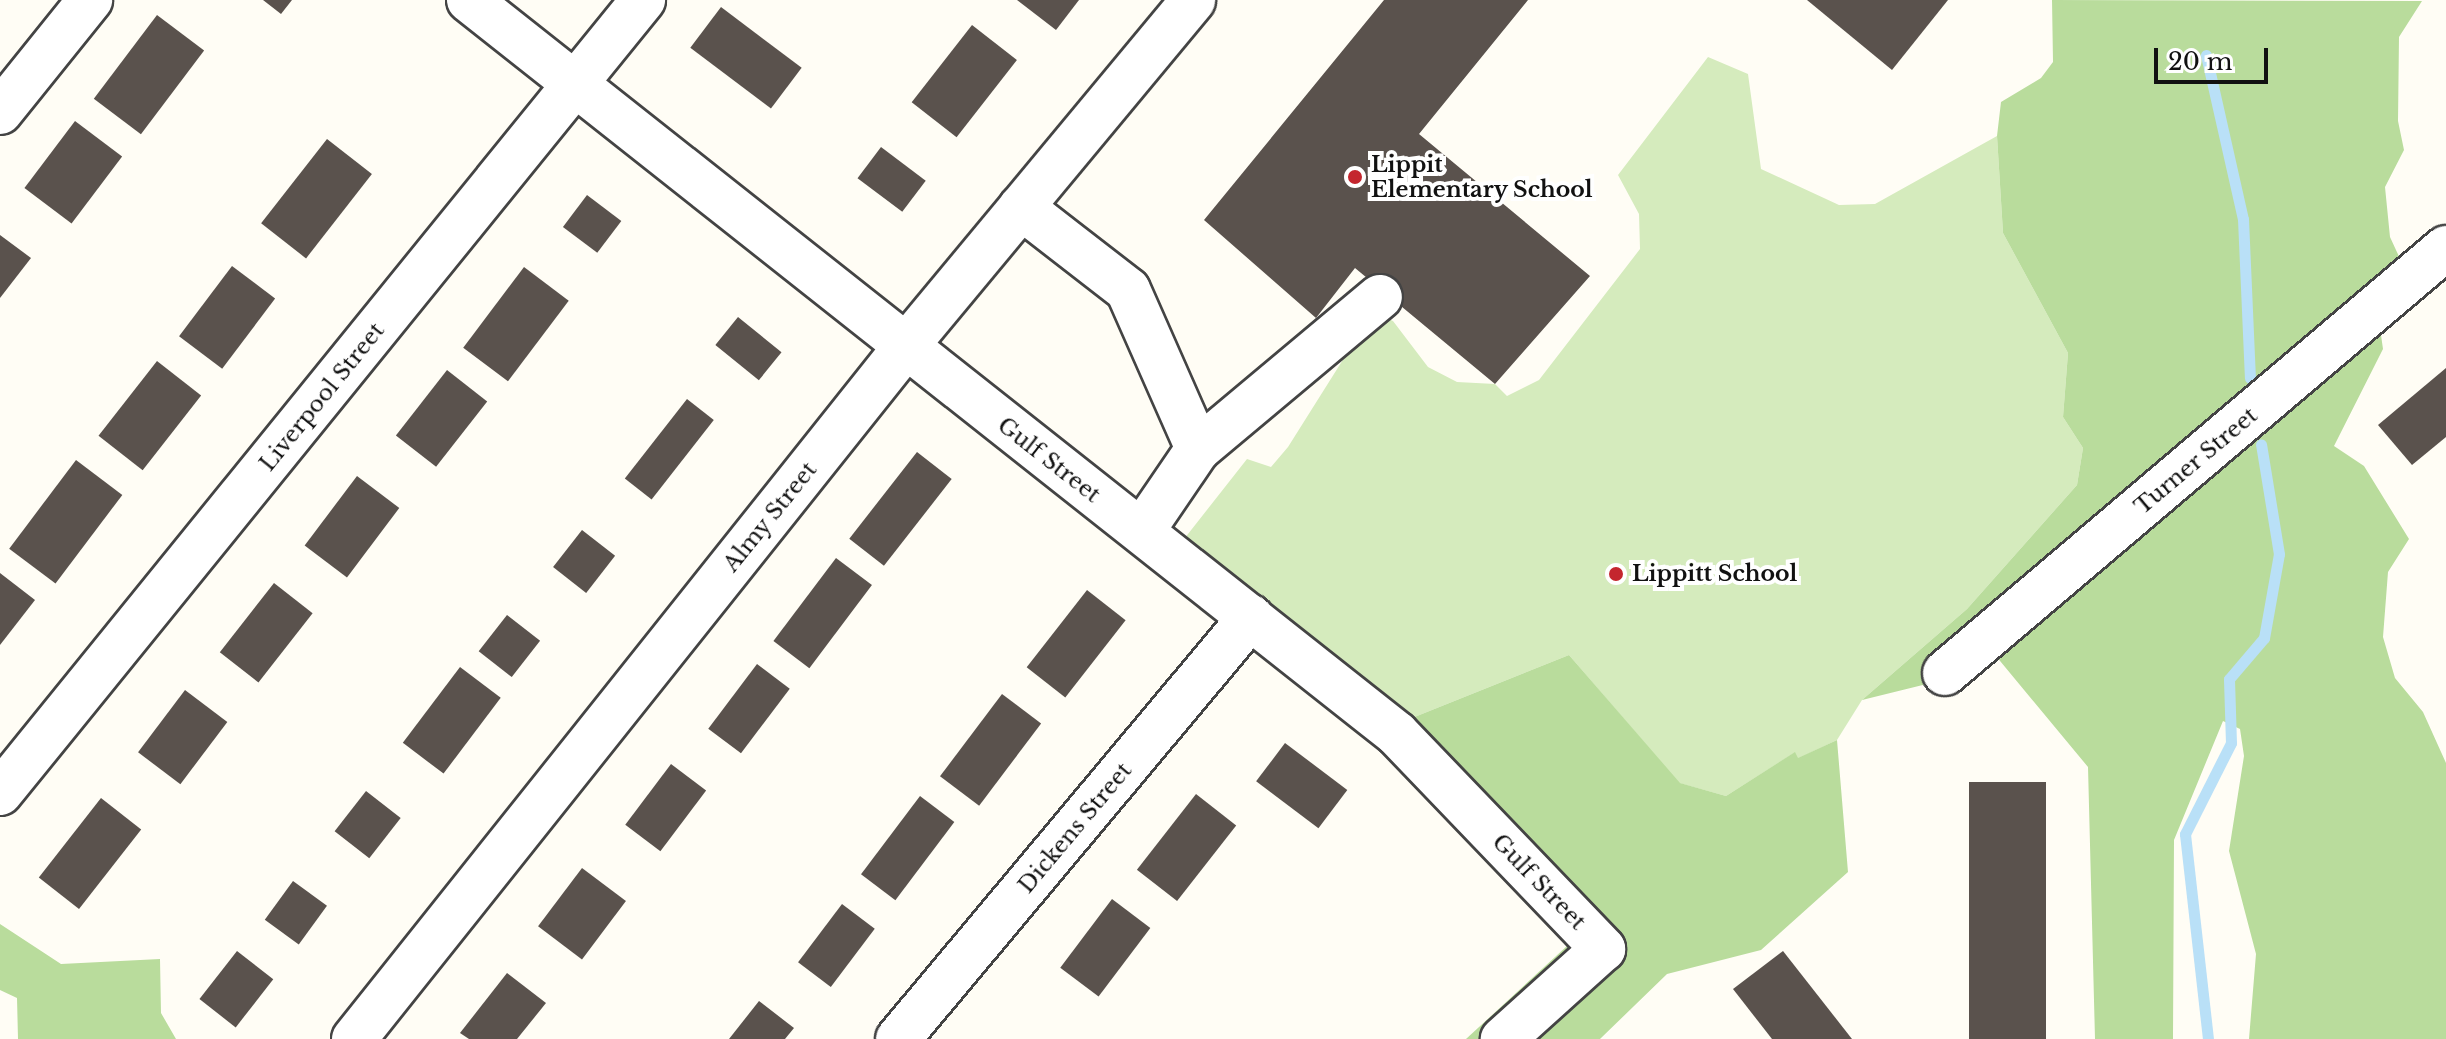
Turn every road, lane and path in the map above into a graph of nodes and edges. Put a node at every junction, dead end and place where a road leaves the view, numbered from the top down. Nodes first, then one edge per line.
1 (90, 0) edge
2 (469, 0) edge
3 (643, 0) edge
4 (1193, 0) edge
5 (577, 85) junction
6 (0, 112) edge
7 (1021, 207) junction
8 (2446, 248) edge
9 (1380, 297) dead end
10 (907, 345) junction
11 (1198, 449) junction
12 (1142, 531) junction
13 (1251, 617) junction
14 (1945, 673) dead end
15 (0, 793) edge
16 (354, 1039) edge
17 (898, 1039) edge
18 (1503, 1039) edge

1 - 6 street
2 - 5 street, Gulf Street
3 - 5 street, Liverpool Street
4 - 7 street, Almy Street
5 - 10 street, Gulf Street
5 - 15 street, Liverpool Street
7 - 10 street, Almy Street
7 - 11 street
8 - 14 street, Turner Street
9 - 11 street
10 - 12 street, Gulf Street
10 - 16 street, Almy Street
11 - 12 street
12 - 13 street, Gulf Street
13 - 17 street, Dickens Street
13 - 18 street, Gulf Street

